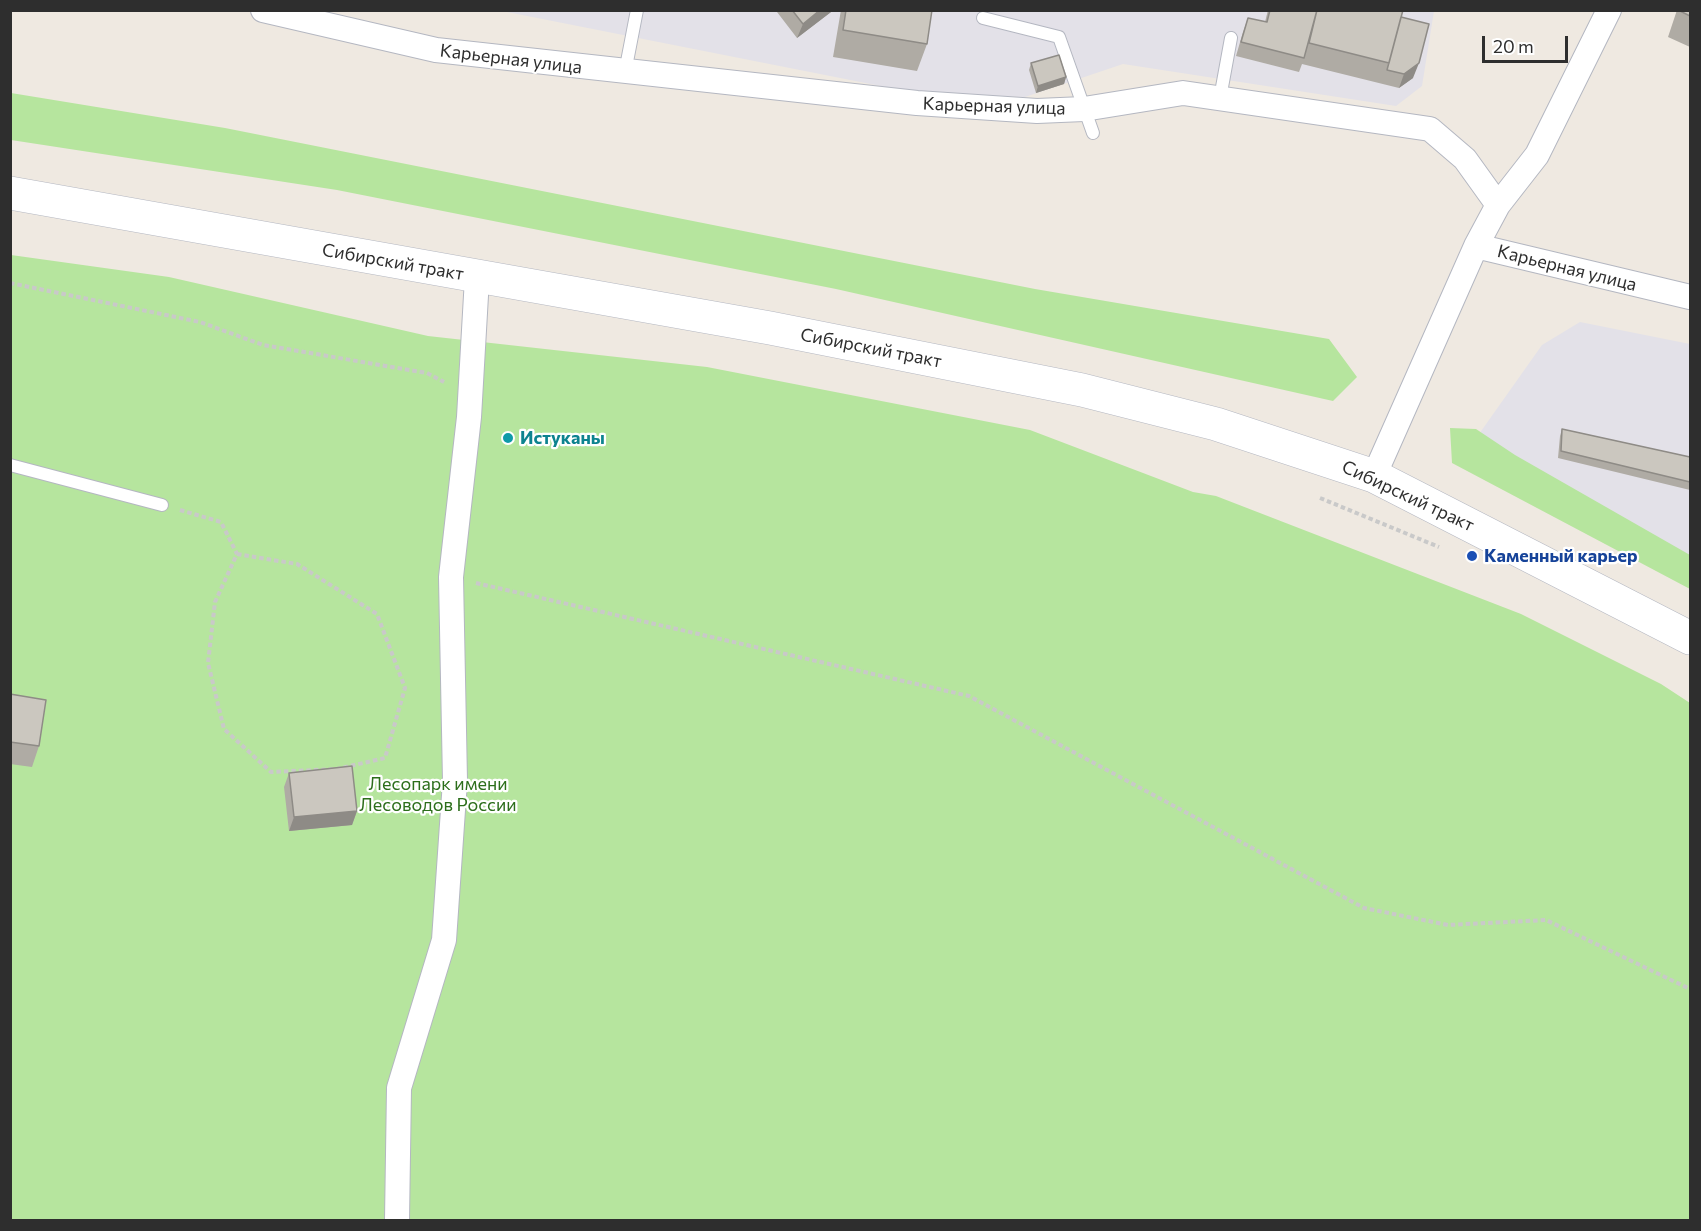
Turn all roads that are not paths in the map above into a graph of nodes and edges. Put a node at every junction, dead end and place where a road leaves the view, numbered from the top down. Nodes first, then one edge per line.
1 (263, 10) edge
2 (637, 10) edge
3 (1609, 10) edge
4 (983, 18) dead end
5 (1231, 38) dead end
6 (625, 72) junction
7 (1220, 98) junction
8 (1084, 109) junction
9 (1093, 133) dead end
10 (10, 193) edge
11 (1498, 205) junction
12 (1476, 246) junction
13 (477, 278) junction
14 (1690, 297) edge
15 (10, 465) edge
16 (1374, 476) junction
17 (162, 505) road end
18 (1690, 638) edge
19 (397, 1221) edge

1 - 6 street, Карьерная улица
2 - 6 lane
3 - 11 street
4 - 8 lane
5 - 7 lane
6 - 8 street, Карьерная улица
7 - 8 street, Карьерная улица
7 - 11 street, Карьерная улица
8 - 9 lane
10 - 13 main road, Сибирский тракт
11 - 12 street, Карьерная улица
12 - 14 street, Карьерная улица
12 - 16 street
13 - 16 main road, Сибирский тракт
13 - 19 street
15 - 17 lane
16 - 18 main road, Сибирский тракт

